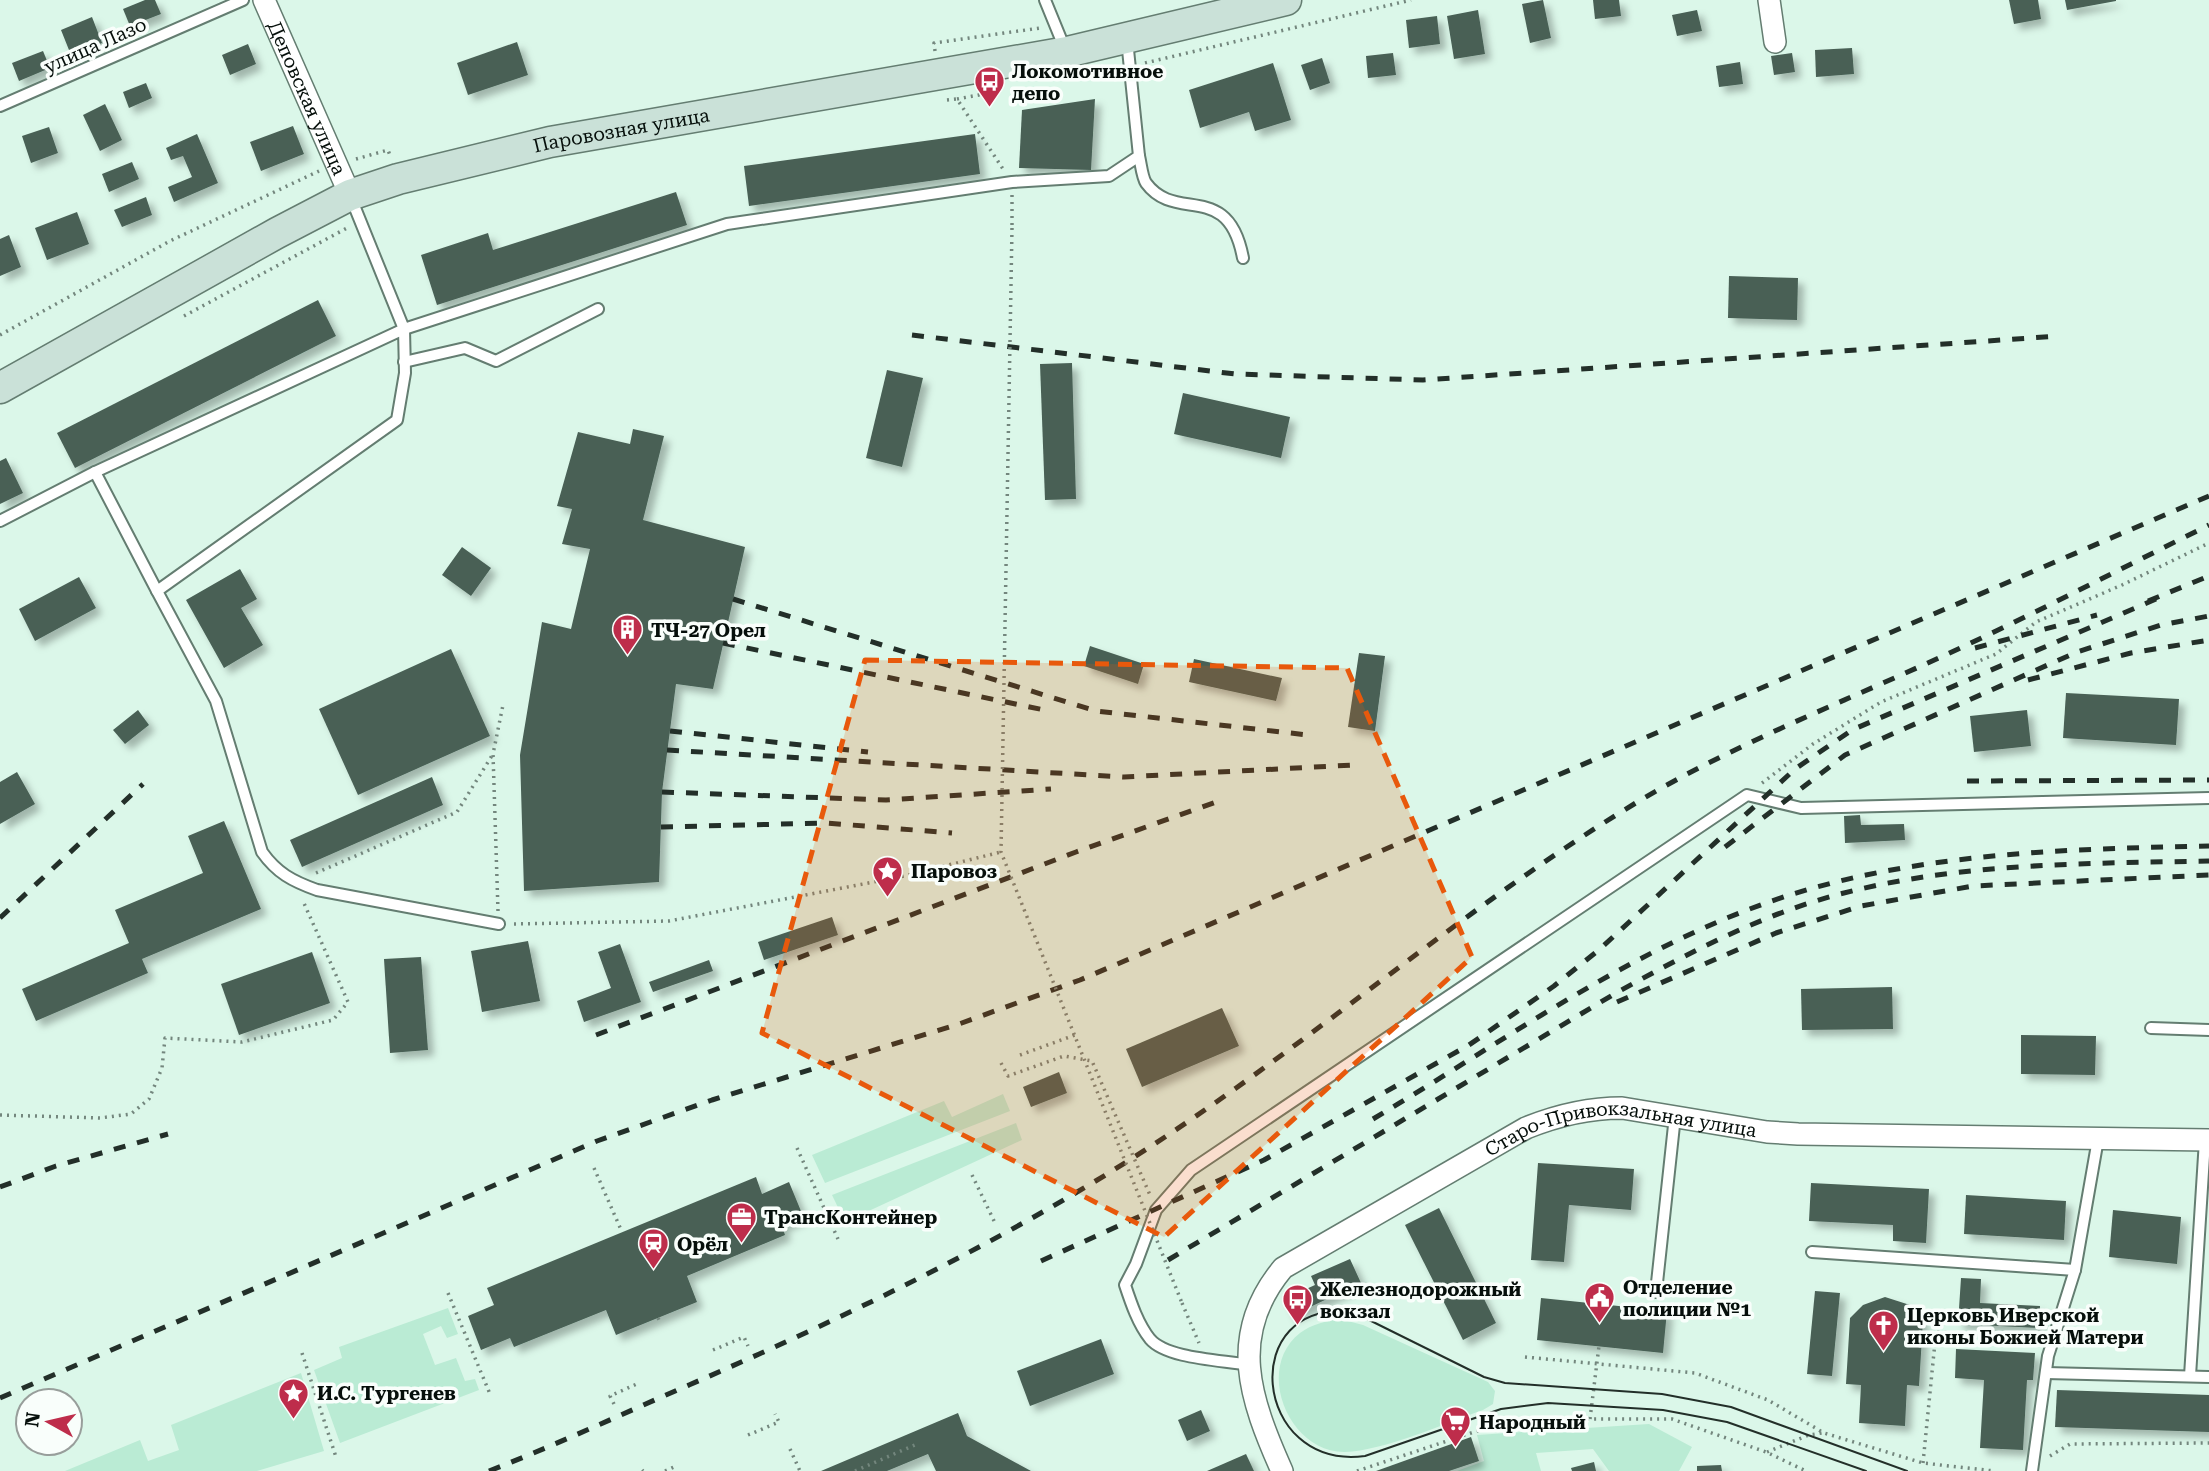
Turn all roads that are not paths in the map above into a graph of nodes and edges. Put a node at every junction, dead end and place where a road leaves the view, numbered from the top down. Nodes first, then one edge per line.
1 (243, 0) edge
2 (264, 0) edge
3 (1045, 0) edge
4 (1286, 0) edge
5 (1769, 0) edge
6 (1775, 42) dead end
7 (1129, 53) junction
8 (1069, 65) junction
9 (0, 106) edge
10 (1139, 156) junction
11 (350, 195) junction
12 (1243, 258) dead end
13 (598, 309) dead end
14 (404, 329) junction
15 (404, 362) junction
16 (0, 388) edge
17 (96, 472) junction
18 (0, 520) edge
19 (157, 591) junction
20 (2209, 798) edge
21 (499, 925) road end
22 (2151, 1028) dead end
23 (2209, 1030) edge
24 (1675, 1116) junction
25 (2098, 1139) junction
26 (2207, 1140) edge
27 (1812, 1252) dead end
28 (2197, 1267) junction
29 (2209, 1267) edge
30 (2075, 1270) junction
31 (1656, 1292) dead end
32 (1249, 1365) junction
33 (2046, 1373) junction
34 (2190, 1376) junction
35 (2209, 1377) edge
36 (1282, 1471) edge
37 (2032, 1471) edge

1 - 9 lane, улица Лазо
2 - 11 street, Деповская улица
3 - 8 lane
4 - 7 main road, Паровозная улица
5 - 6 street
7 - 8 main road, Паровозная улица
7 - 10 lane
8 - 11 main road, Паровозная улица
10 - 12 lane
10 - 14 lane
11 - 14 lane
11 - 16 main road, Паровозная улица
13 - 15 lane
14 - 15 lane
14 - 17 lane
15 - 19 lane
17 - 18 lane
17 - 19 lane
19 - 21 lane
20 - 32 lane
22 - 23 lane
24 - 25 street, Старо-Привокзальная улица
24 - 31 lane
24 - 32 street, Старо-Привокзальная улица
25 - 26 street, Старо-Привокзальная улица
25 - 30 lane
26 - 28 lane
27 - 30 lane
28 - 29 lane
28 - 34 lane
30 - 33 lane
32 - 36 street, Старо-Привокзальная улица
33 - 34 lane
33 - 37 lane
34 - 35 lane

